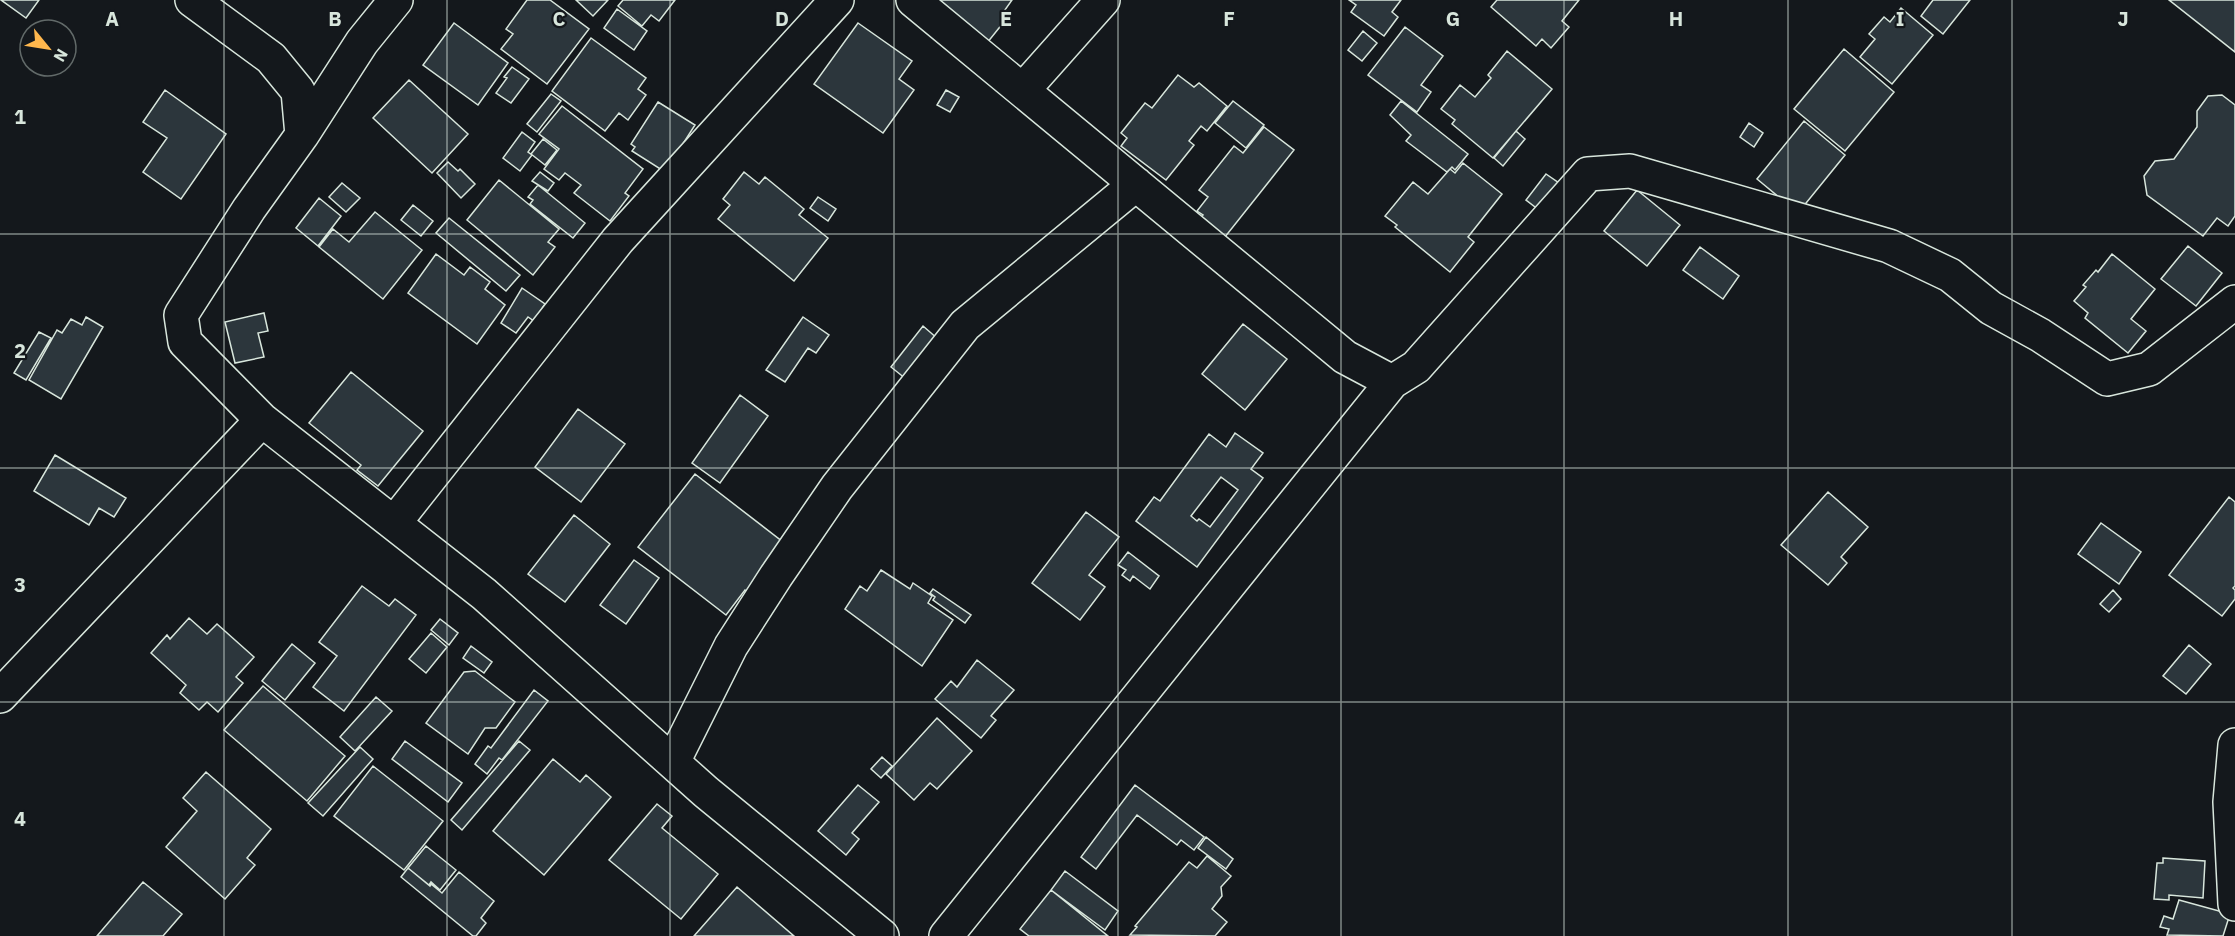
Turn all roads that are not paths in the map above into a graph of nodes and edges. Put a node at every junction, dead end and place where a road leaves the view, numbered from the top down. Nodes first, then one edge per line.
1 (192, 0) edge
2 (396, 0) edge
3 (837, 0) edge
4 (913, 0) edge
5 (1103, 0) edge
6 (1023, 90) junction
7 (302, 135) junction
8 (1136, 184) junction
9 (2235, 302) edge
10 (1392, 382) junction
11 (262, 420) junction
12 (395, 522) junction
13 (0, 696) edge
14 (2235, 745) edge
15 (673, 762) junction
16 (2235, 904) edge
17 (882, 936) edge
18 (946, 936) edge

1 - 7 street
2 - 7 street
3 - 12 street
4 - 6 street
5 - 6 street
6 - 8 street
7 - 11 street
8 - 10 street
8 - 15 street
9 - 10 street
10 - 18 street
11 - 12 street
11 - 13 street
12 - 15 street
14 - 16 street
15 - 17 street

